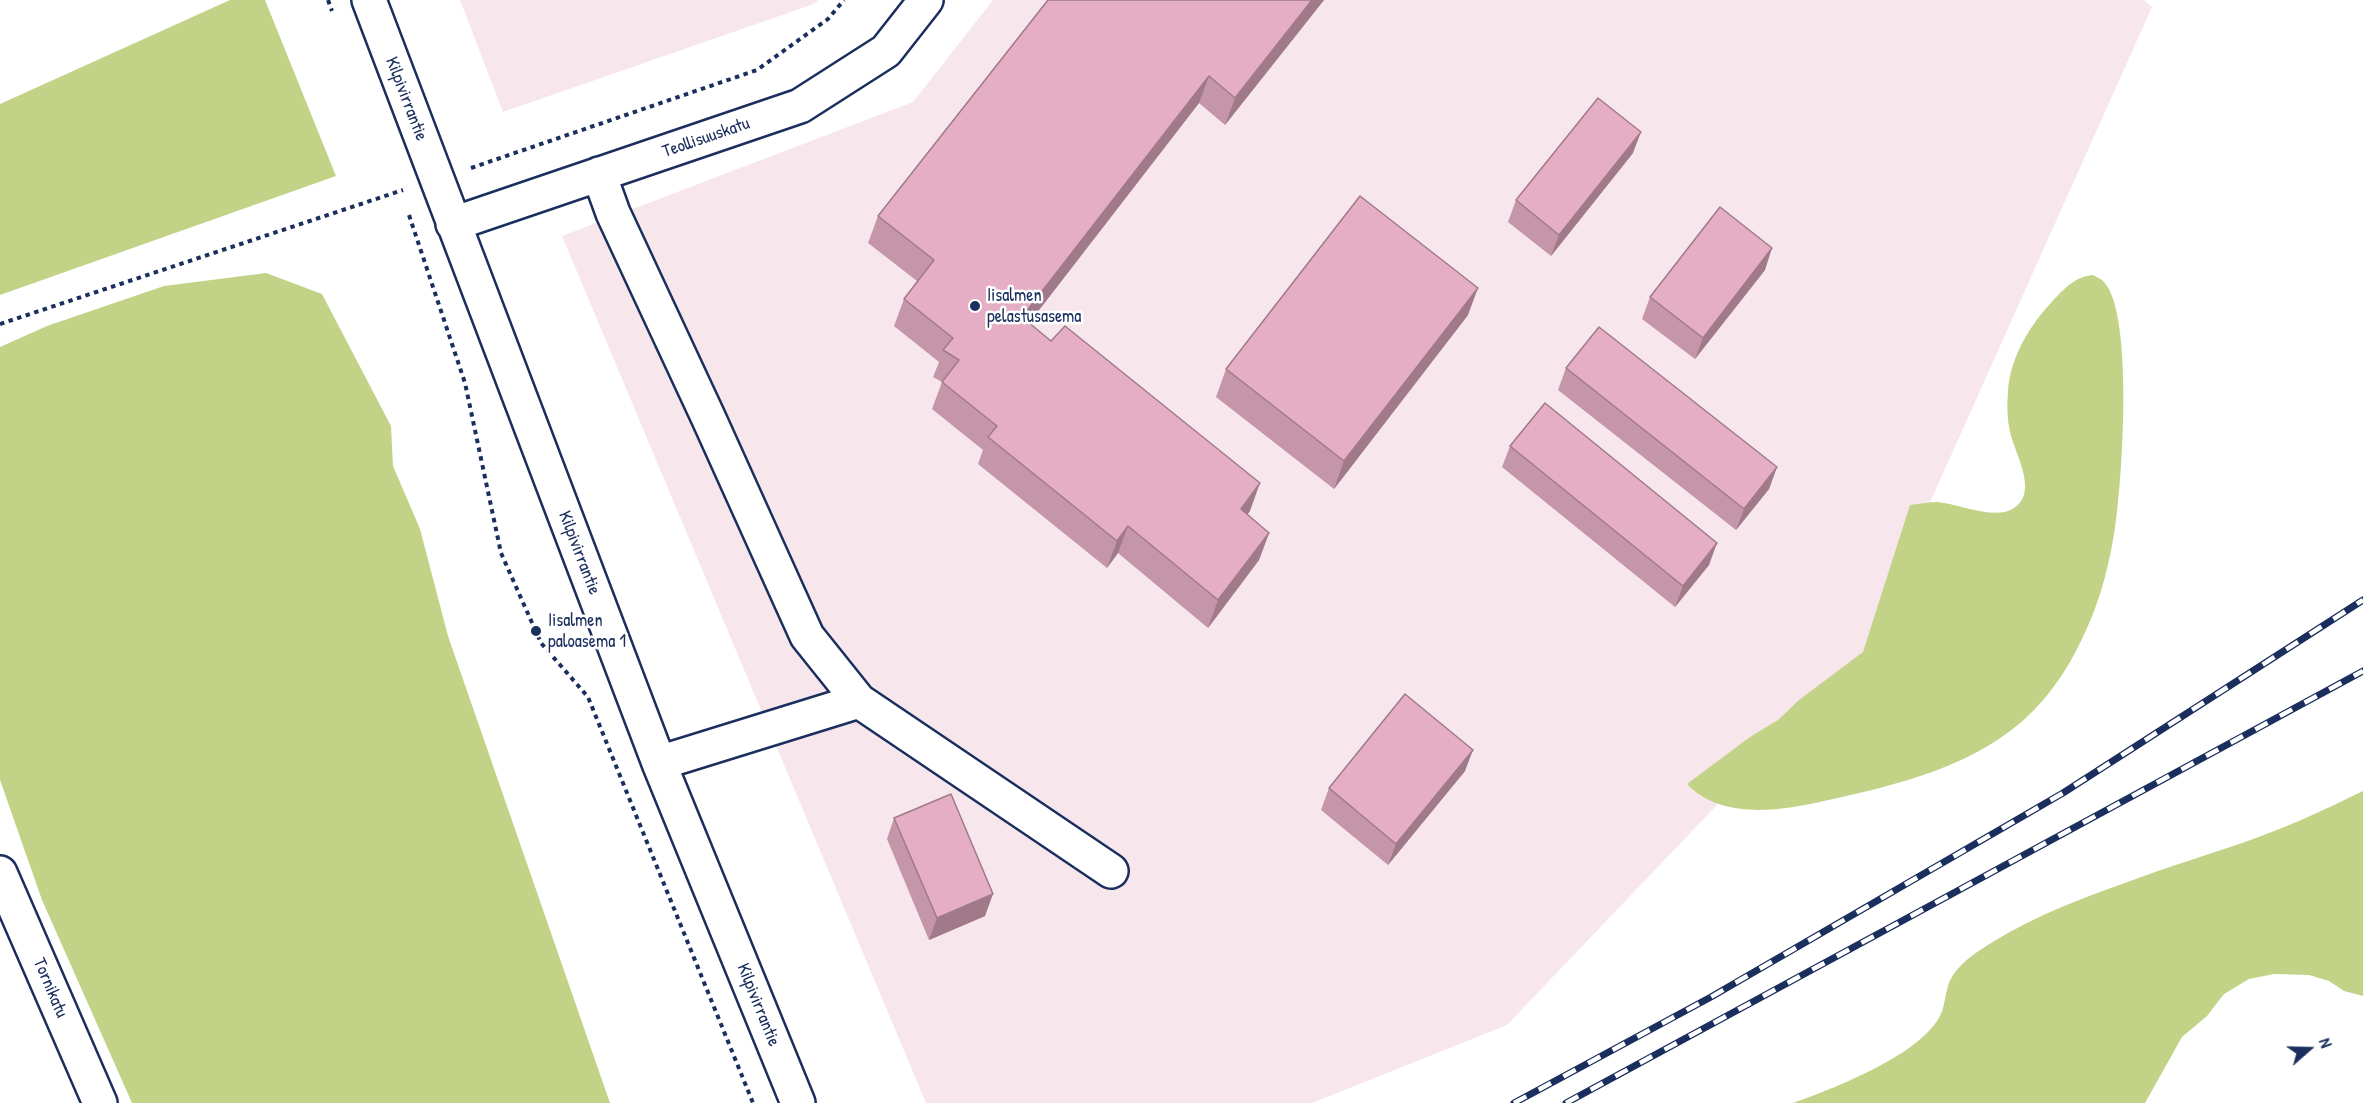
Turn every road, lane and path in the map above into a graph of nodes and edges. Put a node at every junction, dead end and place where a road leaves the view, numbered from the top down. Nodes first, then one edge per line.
1 (328, 0) edge
2 (369, 0) edge
3 (844, 0) edge
4 (926, 0) edge
5 (336, 21) dead end
6 (599, 174) junction
7 (397, 180) dead end
8 (437, 180) junction
9 (401, 191) junction
10 (405, 202) dead end
11 (408, 213) dead end
12 (453, 224) junction
13 (0, 324) edge
14 (859, 702) junction
15 (659, 764) junction
16 (1111, 871) dead end
17 (0, 873) edge
18 (100, 1103) edge
19 (753, 1103) edge
20 (798, 1103) edge

1 - 5 path
2 - 8 street, Kilpivirrantie
3 - 8 path
4 - 6 street, Teollisuuskatu
6 - 12 street, Teollisuuskatu
6 - 14 street
7 - 9 path
8 - 9 path
8 - 12 street, Kilpivirrantie
9 - 10 path
9 - 13 path
11 - 19 path
12 - 15 street, Kilpivirrantie
14 - 15 street
14 - 16 street
15 - 20 street, Kilpivirrantie
17 - 18 street, Tornikatu

